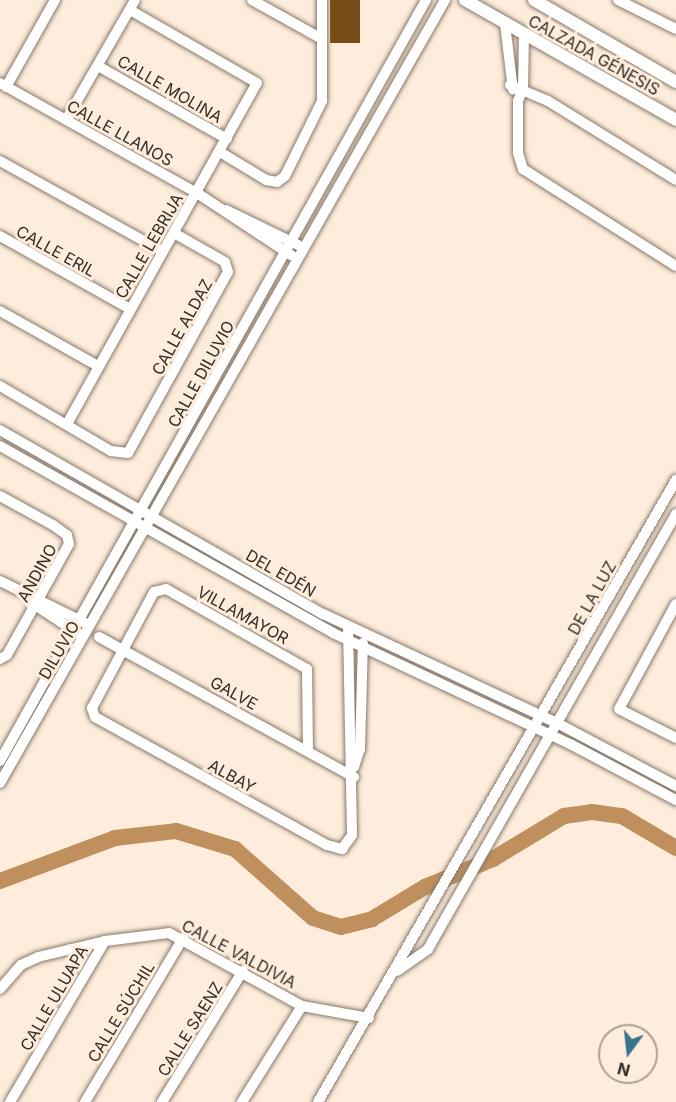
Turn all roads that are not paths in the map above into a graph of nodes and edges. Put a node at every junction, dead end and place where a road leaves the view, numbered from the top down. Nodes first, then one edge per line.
1 (55, 0) edge
2 (252, 0) edge
3 (322, 0) edge
4 (426, 0) edge
5 (445, 0) edge
6 (465, 0) edge
7 (534, 0) edge
8 (618, 0) edge
9 (133, 5) edge
10 (505, 24) junction
11 (676, 29) edge
12 (524, 34) junction
13 (322, 39) junction
14 (98, 66) junction
15 (676, 82) edge
16 (3, 85) edge
17 (510, 85) junction
18 (523, 89) junction
19 (518, 101) junction
20 (66, 120) junction
21 (673, 120) edge
22 (227, 139) junction
23 (220, 152) junction
24 (0, 160) edge
25 (676, 180) edge
26 (197, 193) junction
27 (225, 210) junction
28 (174, 233) junction
29 (0, 236) edge
30 (292, 241) junction
31 (304, 248) junction
32 (162, 251) junction
33 (286, 252) junction
34 (297, 259) junction
35 (676, 266) edge
36 (130, 309) junction
37 (0, 311) edge
38 (98, 366) junction
39 (0, 386) edge
40 (67, 424) junction
41 (0, 430) edge
42 (0, 446) edge
43 (676, 480) edge
44 (0, 496) edge
45 (142, 510) junction
46 (676, 514) edge
47 (153, 516) junction
48 (135, 525) junction
49 (145, 531) junction
50 (0, 581) edge
51 (38, 602) junction
52 (676, 604) edge
53 (348, 627) junction
54 (82, 628) junction
55 (362, 634) junction
56 (99, 637) dead end
57 (348, 641) junction
58 (363, 648) junction
59 (122, 653) junction
60 (3, 657) edge
61 (543, 716) junction
62 (557, 723) junction
63 (535, 730) junction
64 (675, 736) edge
65 (549, 738) junction
66 (308, 751) junction
67 (0, 761) edge
68 (354, 772) junction
69 (0, 783) edge
70 (676, 786) edge
71 (676, 800) edge
72 (183, 938) junction
73 (409, 939) junction
74 (105, 941) junction
75 (428, 949) junction
76 (243, 971) junction
77 (397, 972) junction
78 (0, 989) edge
79 (302, 1006) junction
80 (369, 1018) junction
81 (10, 1102) edge
82 (85, 1102) edge
83 (162, 1102) edge
84 (242, 1102) edge
85 (318, 1102) edge

1 - 16 street
2 - 13 street
3 - 13 street
4 - 30 street, CALLE DILUVIO
5 - 31 street, DILUVIO
6 - 10 street, CALZADA GÉNESIS
7 - 15 street, CALZADA GÉNESIS
8 - 11 street
9 - 14 street
9 - 22 street, CALLE LEBRIJA
10 - 12 street, CALZADA GÉNESIS
10 - 17 street
12 - 18 street
12 - 21 street, CALZADA GÉNESIS
13 - 23 street
14 - 20 street
14 - 22 street, CALLE MOLINA
16 - 20 street, CALLE LLANOS
17 - 18 street
17 - 19 street
18 - 19 street
18 - 25 street
19 - 35 street
20 - 26 street, CALLE LLANOS
22 - 23 street, CALLE LEBRIJA
23 - 26 street, CALLE LEBRIJA
24 - 32 street
26 - 27 street, CALLE LLANOS
26 - 28 street, CALLE LEBRIJA
27 - 30 street
27 - 33 street
28 - 32 street, CALLE LEBRIJA
28 - 40 street, CALLE ALDAZ
29 - 36 street, CALLE ERIL
30 - 31 street
30 - 33 street, CALLE DILUVIO
31 - 34 street, DILUVIO
32 - 36 street, CALLE LEBRIJA
33 - 34 street
33 - 45 street, CALLE DILUVIO
34 - 47 street, DILUVIO
36 - 38 street, CALLE LEBRIJA
37 - 38 street
38 - 40 street, CALLE LEBRIJA
39 - 40 street
41 - 45 street, DEL EDÉN
42 - 48 street, DEL EDÉN
43 - 61 street, DE LA LUZ
44 - 51 street, ANDINO
45 - 47 street, DEL EDÉN
45 - 48 street, CALLE DILUVIO
46 - 62 street, DE LA LUZ
47 - 49 street, DILUVIO
47 - 53 street, DEL EDÉN
48 - 49 street, DEL EDÉN
48 - 54 street, CALLE DILUVIO
49 - 54 street, DILUVIO
49 - 57 street, DEL EDÉN
50 - 51 street
51 - 54 street
51 - 60 street, ANDINO
52 - 64 street
53 - 55 street, DEL EDÉN
53 - 57 street, ALBAY
54 - 67 street, CALLE DILUVIO
54 - 69 street, DILUVIO
55 - 58 street, ALBAY
55 - 61 street, DEL EDÉN
56 - 59 street, GALVE
57 - 58 street, DEL EDÉN
57 - 68 street, ALBAY
58 - 63 street, DEL EDÉN
58 - 68 street, ALBAY
59 - 66 street, GALVE
59 - 66 street, VILLAMAYOR
59 - 68 street, ALBAY
61 - 62 street, DEL EDÉN
61 - 63 street, DE LA LUZ
62 - 65 street, DE LA LUZ
62 - 70 street, DEL EDÉN
63 - 65 street, DEL EDÉN
63 - 73 street, DE LA LUZ
65 - 71 street, DEL EDÉN
65 - 75 street, DE LA LUZ
66 - 68 street, GALVE
72 - 74 street, CALLE VALDIVIA
72 - 76 street, CALLE VALDIVIA
72 - 82 street, CALLE SÚCHIL
73 - 75 street
73 - 77 street, DE LA LUZ
74 - 78 street, CALLE VALDIVIA
74 - 81 street, CALLE ULUAPA
75 - 77 street
76 - 79 street, CALLE VALDIVIA
76 - 83 street, CALLE SAENZ
77 - 80 street
79 - 80 street, CALLE VALDIVIA
79 - 84 street
80 - 85 street

